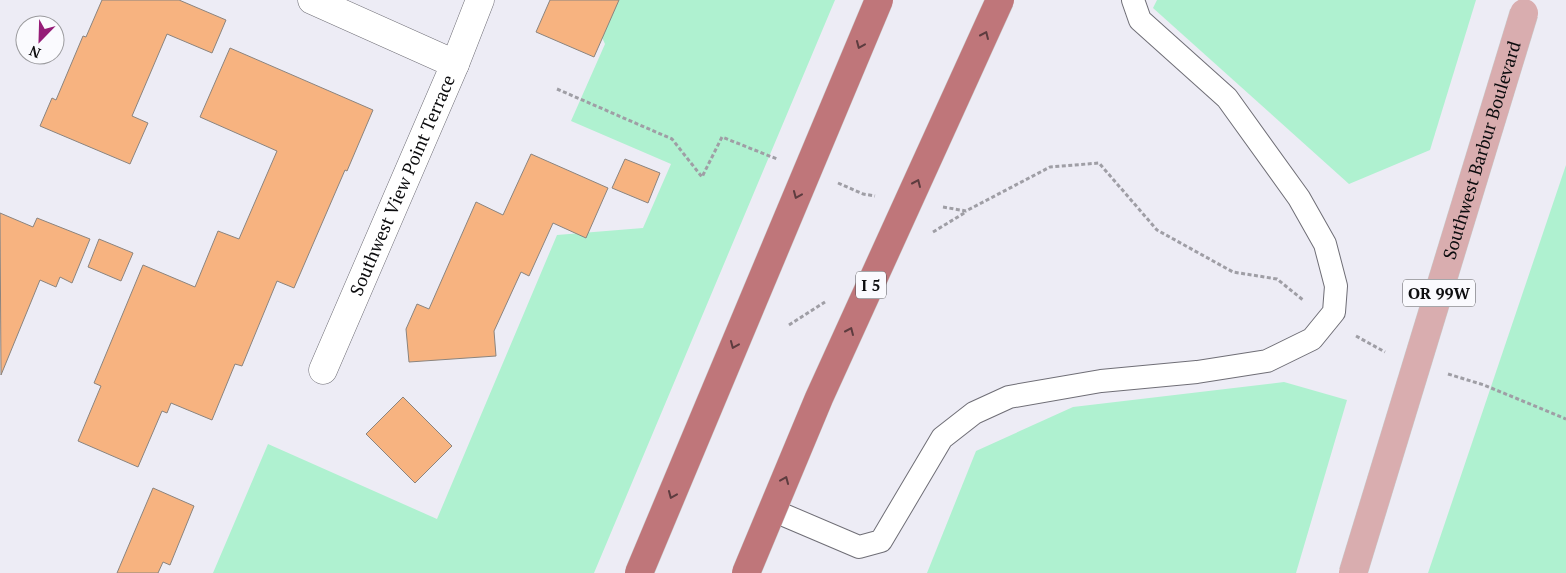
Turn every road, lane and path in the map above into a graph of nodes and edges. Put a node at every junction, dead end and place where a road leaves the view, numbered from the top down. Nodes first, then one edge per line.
1 (312, 0) edge
2 (480, 0) edge
3 (879, 0) edge
4 (1000, 0) edge
5 (1133, 0) edge
6 (1524, 13) dead end
7 (455, 64) junction
8 (557, 89) dead end
9 (784, 162) dead end
10 (837, 183) dead end
11 (882, 197) dead end
12 (938, 206) dead end
13 (1308, 305) dead end
14 (323, 370) dead end
15 (1439, 371) dead end
16 (1566, 419) edge
17 (772, 510) junction
18 (639, 573) edge
19 (746, 573) edge
20 (1353, 573) edge

1 - 7 street
2 - 7 street, Southwest View Point Terrace
3 -> 18 highway, bridge
17 -> 4 highway, I 5, bridge
5 - 17 lane
6 - 20 main road, Southwest Barbur Boulevard / OR 99W, bridge
7 - 14 street, Southwest View Point Terrace
8 - 9 path
10 - 11 path
12 - 13 path
15 - 16 path
17 - 19 highway, I 5, bridge

